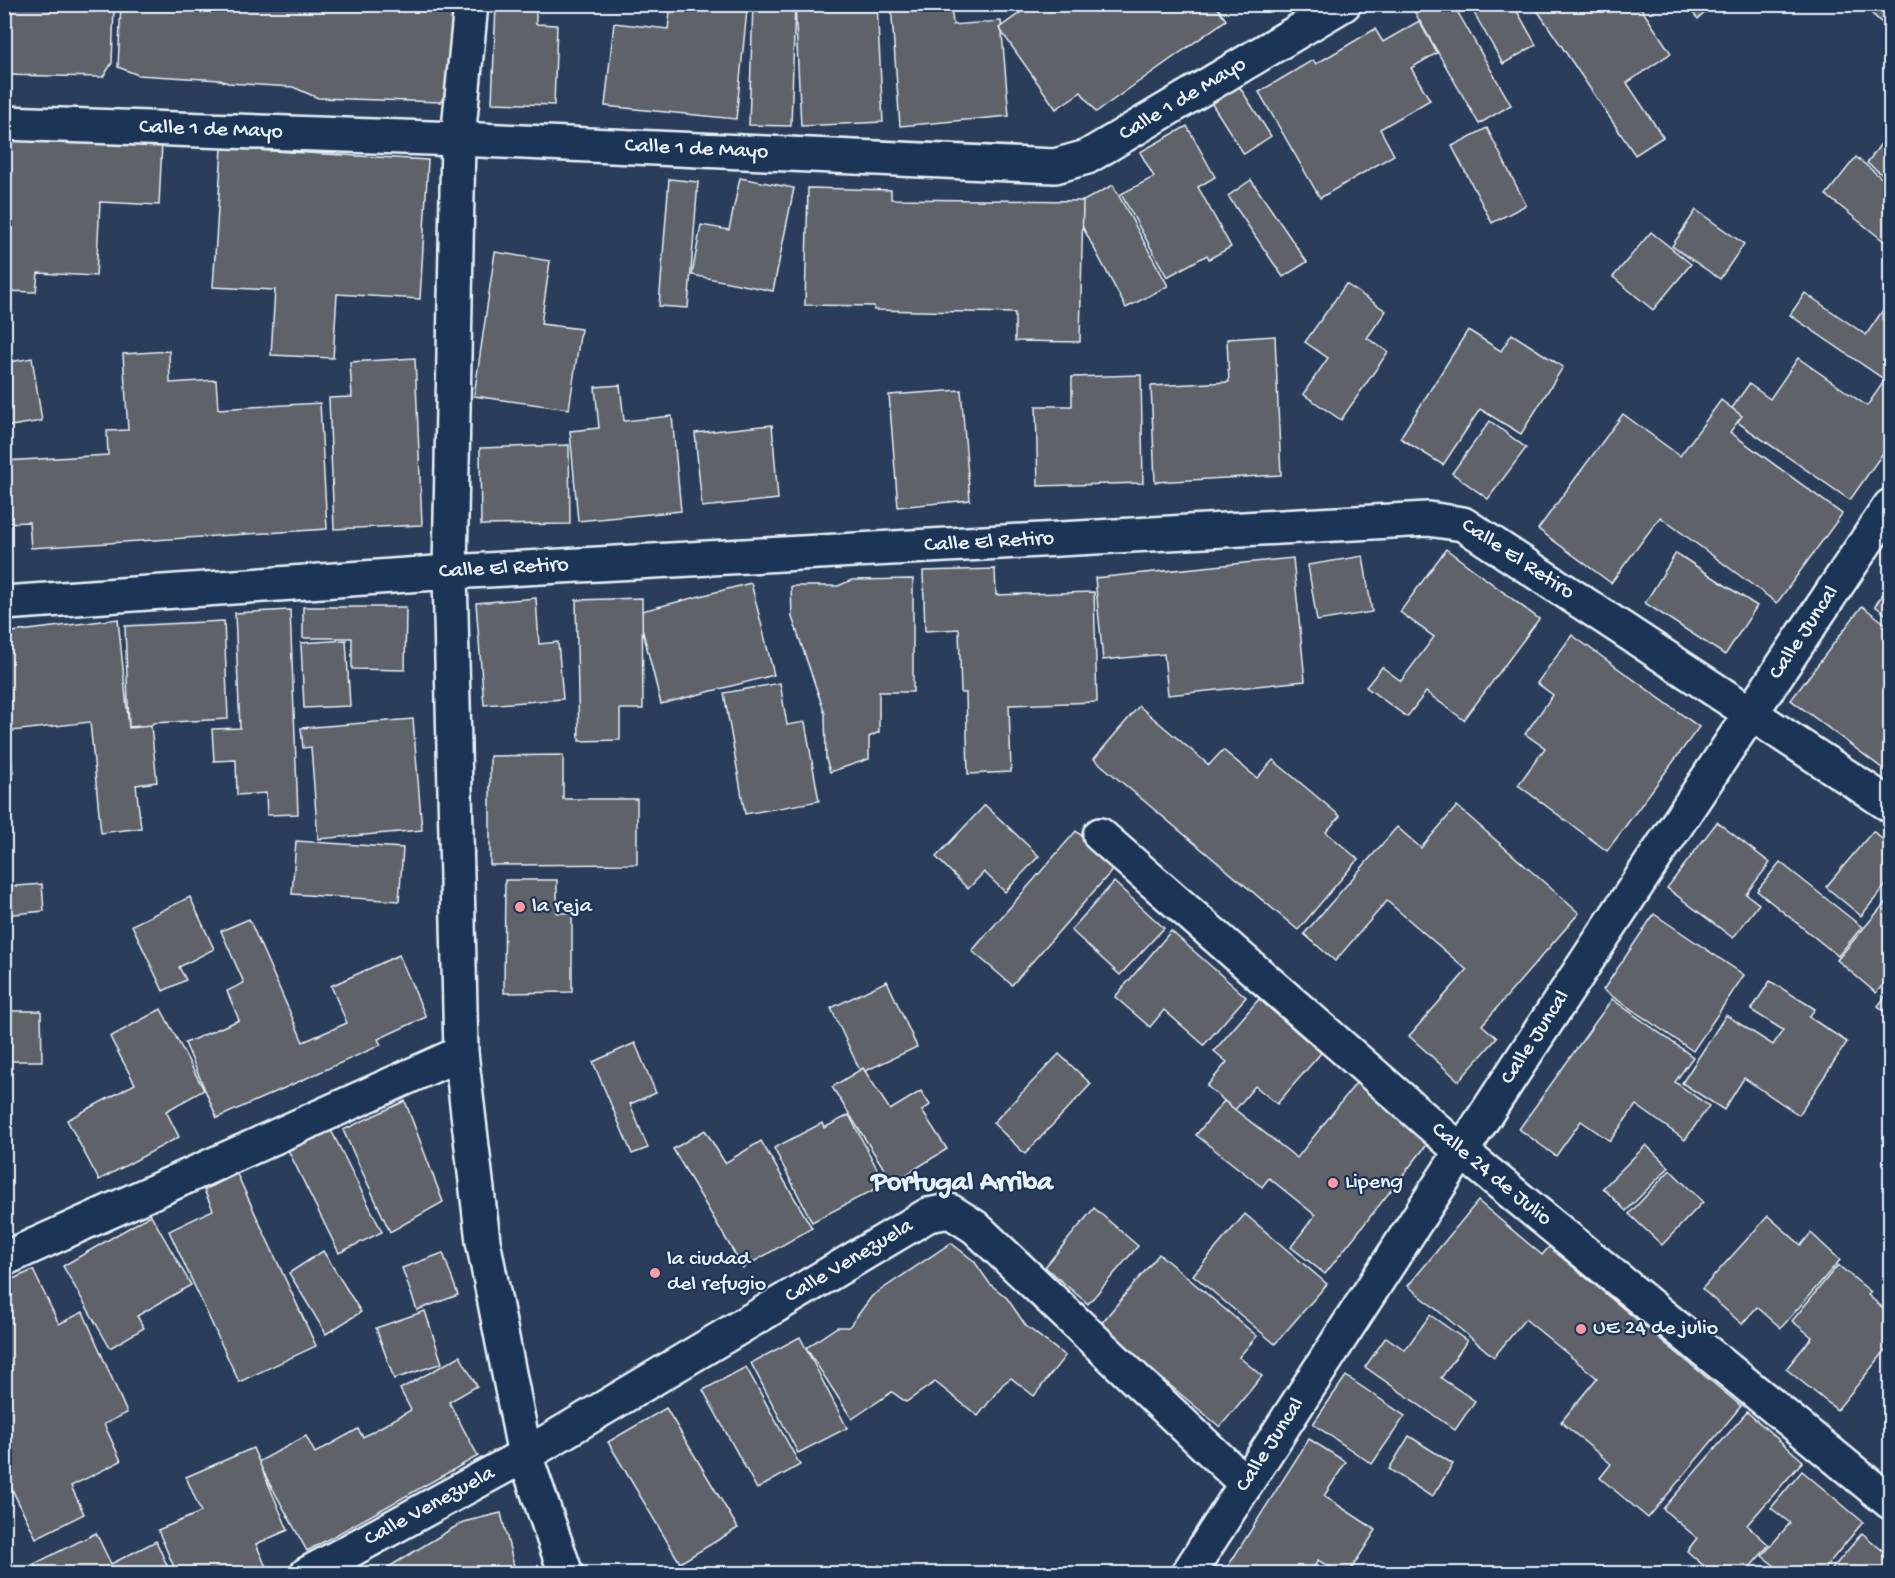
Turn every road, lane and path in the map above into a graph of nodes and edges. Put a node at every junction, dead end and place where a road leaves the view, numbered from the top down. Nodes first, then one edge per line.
1 (471, 4) edge
2 (1344, 4) edge
3 (4, 123) edge
4 (458, 139) junction
5 (1890, 506) edge
6 (450, 572) junction
7 (4, 603) edge
8 (1750, 713) junction
9 (1890, 805) edge
10 (1100, 835) dead end
11 (461, 1053) junction
12 (1461, 1152) junction
13 (4, 1259) edge
14 (525, 1455) junction
15 (1246, 1484) junction
16 (1890, 1502) edge
17 (307, 1574) edge
18 (566, 1574) edge
19 (1188, 1574) edge

1 - 4 street
2 - 4 street, Calle 1 de Mayo
3 - 4 street, Calle 1 de Mayo
4 - 6 street
5 - 8 street, Calle Juncal
6 - 7 street, Calle El Retiro
6 - 8 street, Calle El Retiro
6 - 11 street
8 - 9 street, Calle El Retiro
8 - 12 street, Calle Juncal
10 - 12 street, Calle 24 de Julio
11 - 13 street
11 - 14 street
12 - 15 street, Calle Juncal
12 - 16 street, Calle 24 de Julio
14 - 15 street, Calle Venezuela
14 - 17 street, Calle Venezuela
14 - 18 street
15 - 19 street, Calle Juncal

